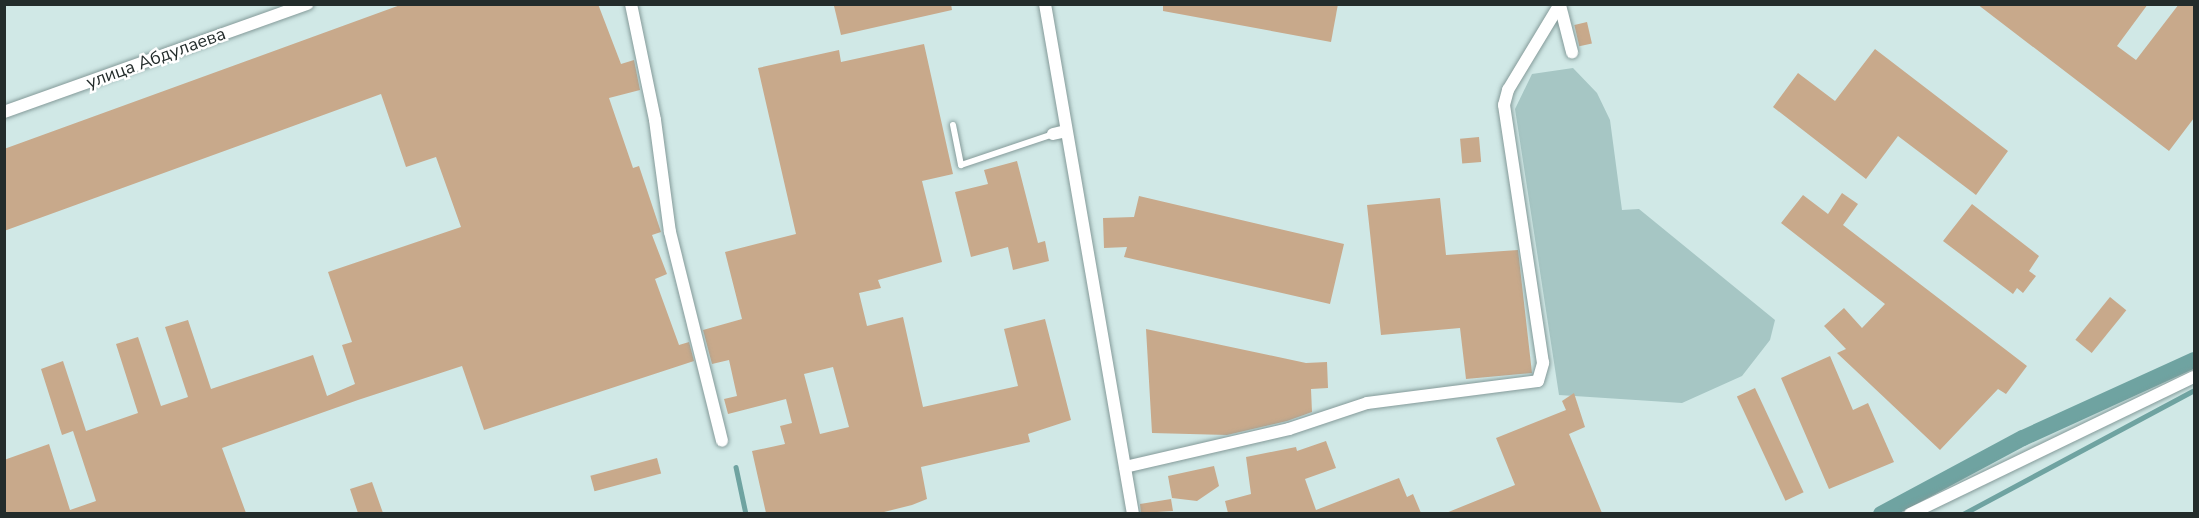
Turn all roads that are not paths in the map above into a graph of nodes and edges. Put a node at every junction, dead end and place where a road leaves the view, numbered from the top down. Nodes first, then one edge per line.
1 (307, 4) edge
2 (631, 4) edge
3 (1045, 4) edge
4 (1560, 5) edge
5 (1572, 52) dead end
6 (4, 112) edge
7 (953, 125) dead end
8 (1066, 131) junction
9 (1053, 134) joint
10 (2194, 377) edge
11 (722, 441) dead end
12 (1125, 467) junction
13 (1133, 513) edge
14 (1910, 513) edge

1 - 6 street, улица Абдулаева
2 - 11 street
3 - 8 street
4 - 5 street
4 - 12 street
7 - 9 lane
8 - 9 street
8 - 12 street
10 - 14 street
12 - 13 street

